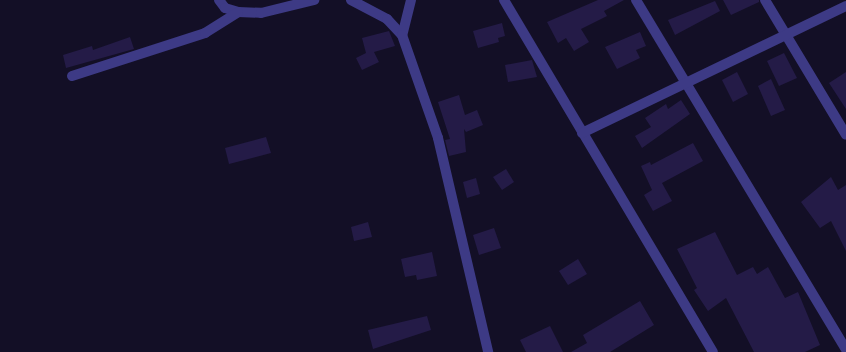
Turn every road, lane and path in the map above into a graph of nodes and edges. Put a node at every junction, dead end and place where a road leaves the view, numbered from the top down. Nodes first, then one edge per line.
1 (219, 0) edge
2 (314, 0) edge
3 (351, 0) edge
4 (411, 0) edge
5 (504, 0) edge
6 (636, 0) edge
7 (765, 0) edge
8 (846, 6) edge
9 (238, 12) junction
10 (402, 35) junction
11 (786, 35) junction
12 (72, 76) dead end
13 (685, 83) junction
14 (582, 133) junction
15 (846, 135) edge
16 (846, 349) edge
17 (488, 352) edge
18 (713, 352) edge

1 - 9 street
2 - 9 street
3 - 10 street
4 - 10 street
5 - 14 street
6 - 13 street
7 - 11 street
8 - 11 street
9 - 12 street
10 - 17 street
11 - 13 street
11 - 15 street
13 - 14 street
13 - 16 street
14 - 18 street

